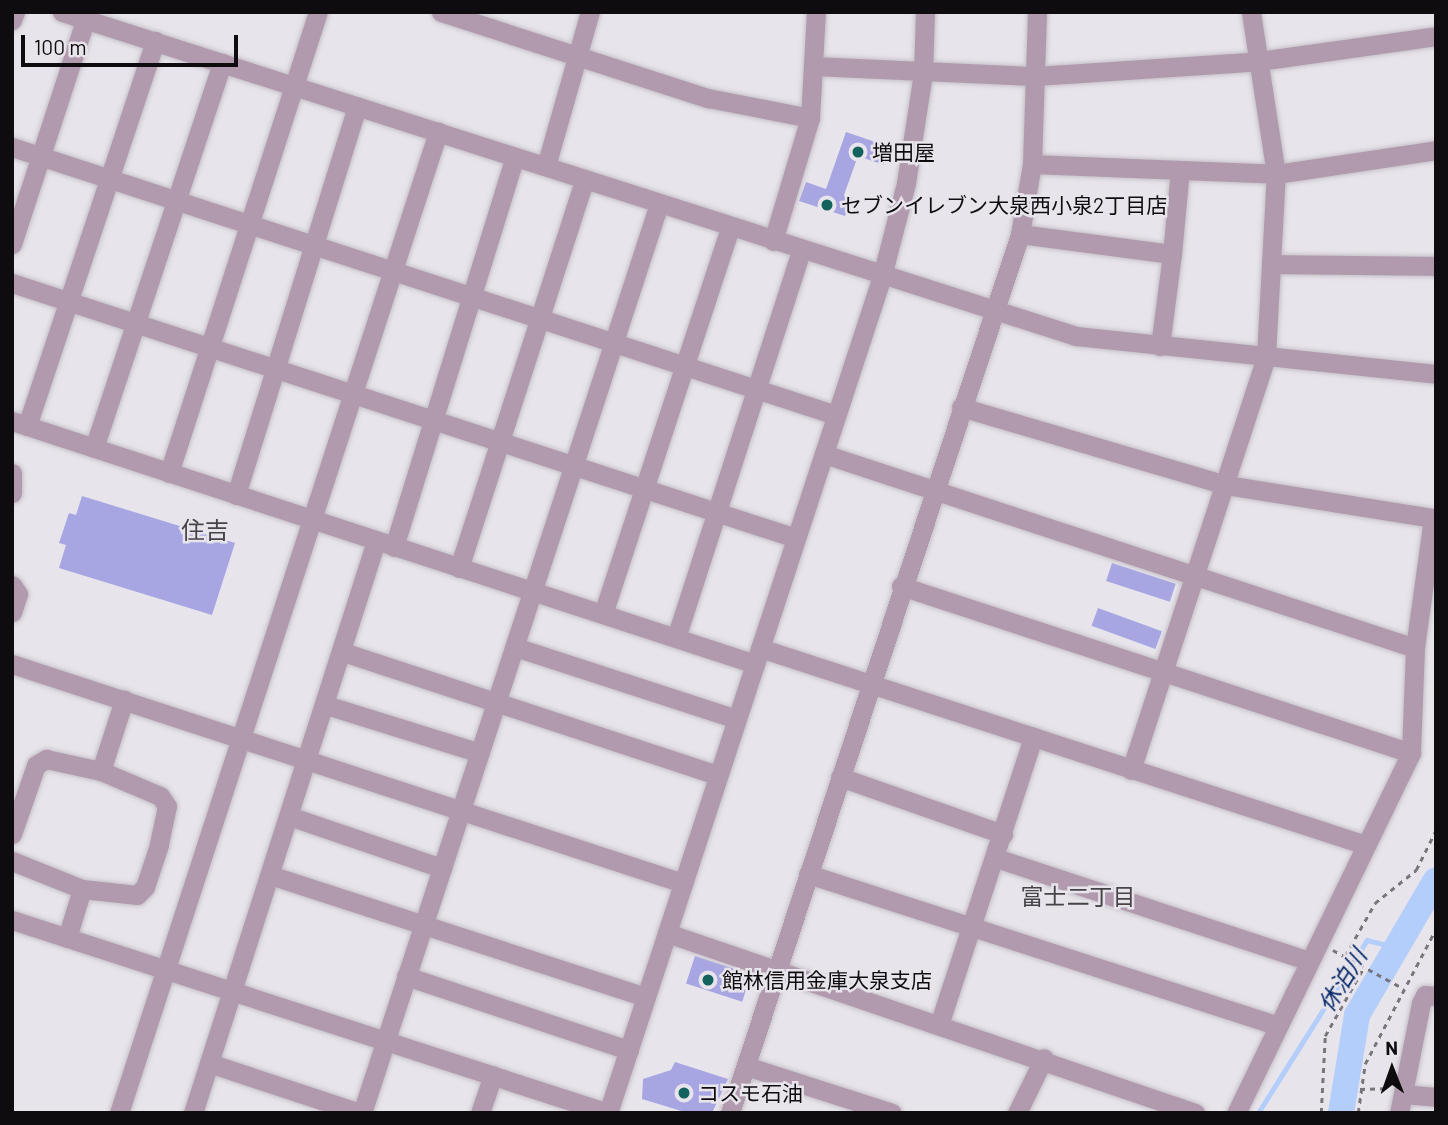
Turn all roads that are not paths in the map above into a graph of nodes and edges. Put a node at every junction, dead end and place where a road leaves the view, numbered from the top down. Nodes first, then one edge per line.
1 (15, 12) edge
2 (62, 12) edge
3 (318, 12) edge
4 (441, 12) edge
5 (590, 12) edge
6 (816, 12) edge
7 (925, 12) edge
8 (1037, 12) edge
9 (1251, 12) edge
10 (12, 20) edge
11 (85, 20) junction
12 (1436, 36) edge
13 (155, 41) junction
14 (581, 57) junction
15 (1259, 61) junction
16 (222, 63) junction
17 (813, 66) junction
18 (923, 73) junction
19 (1036, 76) junction
20 (295, 86) junction
21 (357, 106) junction
22 (810, 118) junction
23 (438, 132) junction
24 (12, 147) edge
25 (1436, 150) edge
26 (41, 156) junction
27 (514, 157) junction
28 (1032, 164) junction
29 (546, 166) junction
30 (1180, 170) junction
31 (1276, 174) junction
32 (109, 179) junction
33 (584, 180) junction
34 (177, 200) junction
35 (659, 204) junction
36 (250, 224) junction
37 (730, 227) junction
38 (1020, 234) junction
39 (773, 241) junction
40 (12, 244) edge
41 (314, 244) junction
42 (801, 250) junction
43 (1172, 254) junction
44 (1274, 264) junction
45 (1436, 266) edge
46 (394, 270) junction
47 (882, 276) junction
48 (12, 283) edge
49 (472, 295) junction
50 (68, 301) junction
51 (992, 313) junction
52 (540, 317) junction
53 (135, 323) junction
54 (614, 342) junction
55 (1160, 346) junction
56 (210, 347) junction
57 (1266, 356) junction
58 (684, 365) junction
59 (275, 368) junction
60 (1436, 374) edge
61 (756, 389) junction
62 (354, 394) junction
63 (961, 407) junction
64 (836, 415) junction
65 (433, 420) junction
66 (20, 424) edge
67 (500, 442) junction
68 (94, 448) junction
69 (824, 454) junction
70 (574, 466) junction
71 (12, 472) edge
72 (169, 473) junction
73 (1226, 485) junction
74 (644, 489) junction
75 (932, 491) junction
76 (12, 493) edge
77 (236, 495) junction
78 (717, 512) junction
79 (1435, 515) edge
80 (312, 520) junction
81 (796, 538) junction
82 (385, 544) junction
83 (459, 568) junction
84 (1195, 576) junction
85 (12, 585) edge
86 (901, 586) junction
87 (533, 592) junction
88 (12, 612) edge
89 (603, 614) junction
90 (676, 638) junction
91 (515, 647) junction
92 (1415, 648) junction
93 (342, 652) junction
94 (757, 656) junction
95 (12, 664) edge
96 (1165, 673) junction
97 (870, 684) junction
98 (124, 700) junction
99 (497, 702) junction
100 (326, 705) junction
101 (737, 719) junction
102 (1033, 737) junction
103 (244, 740) junction
104 (480, 752) junction
105 (1411, 753) junction
106 (308, 761) junction
107 (1131, 770) junction
108 (101, 771) junction
109 (718, 775) junction
110 (839, 777) junction
111 (461, 811) junction
112 (289, 816) junction
113 (12, 834) edge
114 (1003, 834) junction
115 (1366, 845) junction
116 (996, 858) junction
117 (12, 861) edge
118 (442, 868) junction
119 (808, 874) junction
120 (270, 875) junction
121 (683, 883) junction
122 (82, 888) junction
123 (12, 920) edge
124 (423, 924) junction
125 (972, 929) junction
126 (667, 933) junction
127 (67, 938) junction
128 (1310, 961) junction
129 (776, 969) junction
130 (166, 971) junction
131 (406, 976) junction
132 (232, 992) junction
133 (1436, 996) edge
134 (646, 997) junction
135 (940, 1022) junction
136 (1278, 1027) junction
137 (385, 1041) junction
138 (629, 1050) junction
139 (1044, 1058) junction
140 (209, 1063) junction
141 (746, 1066) junction
142 (493, 1075) junction
143 (1436, 1097) edge
144 (1401, 1103) edge
145 (120, 1113) edge
146 (193, 1113) edge
147 (361, 1113) edge
148 (480, 1113) edge
149 (608, 1113) edge
150 (730, 1113) edge
151 (892, 1113) edge
152 (1017, 1113) edge
153 (1195, 1113) edge
154 (1236, 1113) edge

1 - 10 street
2 - 11 street
3 - 20 street
4 - 14 street
5 - 14 street
6 - 17 street
7 - 18 street
8 - 19 street
9 - 15 street
11 - 13 street
11 - 26 street
12 - 15 street
13 - 16 street
13 - 32 street
14 - 22 street
14 - 29 street
15 - 19 street
15 - 31 street
16 - 20 street
16 - 34 street
17 - 18 street
17 - 22 street
18 - 19 street
18 - 47 street
19 - 28 street
20 - 21 street
20 - 36 street
21 - 23 street
21 - 41 street
22 - 39 street
23 - 27 street
23 - 46 street
24 - 26 street
25 - 31 street
26 - 32 street
26 - 40 street
27 - 29 street
27 - 49 street
28 - 30 street
28 - 38 street
29 - 33 street
30 - 31 street
30 - 43 street
31 - 44 street
32 - 34 street
32 - 50 street
33 - 35 street
33 - 52 street
34 - 36 street
34 - 53 street
35 - 37 street
35 - 54 street
36 - 41 street
36 - 56 street
37 - 39 street
37 - 58 street
38 - 43 street
38 - 51 street
39 - 42 street
41 - 46 street
41 - 59 street
42 - 47 street
42 - 61 street
43 - 55 street
44 - 45 street
44 - 57 street
46 - 49 street
46 - 62 street
47 - 51 street
47 - 64 street
48 - 50 street
49 - 52 street
49 - 65 street
50 - 53 street
50 - 66 street
51 - 55 street
51 - 63 street
52 - 54 street
52 - 67 street
53 - 56 street
53 - 68 street
54 - 58 street
54 - 70 street
55 - 57 street
56 - 59 street
56 - 72 street
57 - 60 street
57 - 73 street
58 - 61 street
58 - 74 street
59 - 62 street
59 - 77 street
61 - 64 street
61 - 78 street
62 - 65 street
62 - 80 street
63 - 73 street
63 - 75 street
64 - 69 street
65 - 67 street
65 - 82 street
66 - 68 street
67 - 70 street
67 - 83 street
68 - 72 street
69 - 75 street
69 - 81 street
70 - 74 street
70 - 87 street
71 - 76 street
72 - 77 street
73 - 79 street
73 - 84 street
74 - 78 street
74 - 89 street
75 - 84 street
75 - 86 street
77 - 80 street
78 - 81 street
78 - 90 street
79 - 92 street
80 - 82 street
80 - 103 street
81 - 94 street
82 - 83 street
82 - 93 street
83 - 87 street
84 - 92 street
84 - 96 street
85 - 88 street
86 - 96 street
86 - 97 street
87 - 89 street
87 - 91 street
89 - 90 street
90 - 94 street
91 - 99 street
91 - 101 street
92 - 105 street
93 - 99 street
93 - 100 street
94 - 97 street
94 - 101 street
95 - 98 street
96 - 105 street
96 - 107 street
97 - 102 street
97 - 110 street
98 - 103 street
98 - 108 street
99 - 104 street
99 - 109 street
100 - 104 street
100 - 106 street
101 - 109 street
102 - 107 street
102 - 114 street
103 - 106 street
103 - 130 street
104 - 111 street
105 - 115 street
106 - 111 street
106 - 112 street
107 - 115 street
108 - 113 street
108 - 122 street
109 - 121 street
110 - 114 street
110 - 119 street
111 - 118 street
111 - 121 street
112 - 118 street
112 - 120 street
114 - 116 street
115 - 128 street
116 - 125 street
116 - 128 street
117 - 122 street
118 - 124 street
119 - 125 street
119 - 129 street
120 - 124 street
120 - 132 street
121 - 126 street
122 - 127 street
123 - 127 street
124 - 131 street
124 - 134 street
125 - 135 street
125 - 136 street
126 - 129 street
126 - 134 street
127 - 130 street
128 - 136 street
129 - 135 street
129 - 141 street
130 - 132 street
130 - 145 street
131 - 137 street
131 - 138 street
132 - 137 street
132 - 140 street
133 - 144 street
134 - 138 street
135 - 139 street
136 - 154 street
137 - 142 street
137 - 147 street
138 - 149 street
139 - 152 street
139 - 153 street
140 - 146 street
140 - 147 street
141 - 150 street
141 - 151 street
142 - 148 street
142 - 149 street
143 - 144 street

